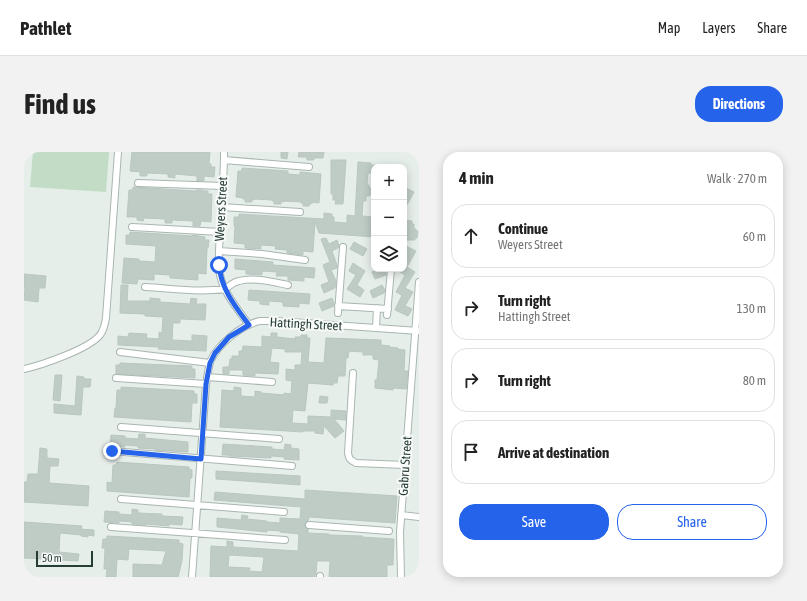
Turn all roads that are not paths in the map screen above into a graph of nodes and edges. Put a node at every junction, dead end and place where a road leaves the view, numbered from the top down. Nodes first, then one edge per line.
1 (118, 152) edge
2 (224, 152) edge
3 (224, 160) junction
4 (309, 167) dead end
5 (138, 182) dead end
6 (223, 186) junction
7 (222, 207) junction
8 (300, 212) dead end
9 (132, 227) dead end
10 (220, 232) junction
11 (343, 248) dead end
12 (219, 251) junction
13 (305, 260) dead end
14 (391, 272) edge
15 (419, 282) edge
16 (288, 285) dead end
17 (145, 287) dead end
18 (225, 289) junction
19 (378, 308) junction
20 (249, 325) junction
21 (376, 328) junction
22 (417, 331) edge
23 (120, 352) dead end
24 (210, 363) junction
25 (24, 369) edge
26 (353, 373) dead end
27 (116, 378) dead end
28 (207, 381) junction
29 (272, 382) dead end
30 (121, 427) dead end
31 (203, 434) junction
32 (279, 439) dead end
33 (112, 451) dead end
34 (201, 459) junction
35 (405, 465) junction
36 (292, 466) dead end
37 (120, 499) dead end
38 (198, 506) junction
39 (284, 512) dead end
40 (401, 515) junction
41 (419, 517) edge
42 (309, 525) dead end
43 (111, 527) dead end
44 (394, 532) junction
45 (195, 533) junction
46 (285, 540) dead end
47 (192, 577) edge
48 (401, 577) edge

1 - 25 street
2 - 3 street, Weyers Street
3 - 4 street
3 - 6 street, Weyers Street
5 - 6 street
6 - 7 street, Weyers Street
7 - 8 street
7 - 10 street, Weyers Street
9 - 10 street
10 - 12 street, Weyers Street
11 - 19 street
12 - 13 street
12 - 18 street, Weyers Street
14 - 19 street
15 - 22 street, Gabru Street
16 - 18 street
17 - 18 street
18 - 20 street, Weyers Street
19 - 21 street
20 - 21 street, Hattingh Street
20 - 24 street, Hattingh Street
21 - 22 street, Hattingh Street
22 - 35 street, Gabru Street
23 - 24 street
24 - 28 street, Hattingh Street
26 - 35 street
27 - 28 street
28 - 29 street
28 - 31 street, Hattingh Street
30 - 31 street
31 - 32 street
31 - 34 street, Hattingh Street
33 - 34 street
34 - 36 street
34 - 38 street, Hattingh Street
35 - 40 street, Gabru Street
37 - 38 street
38 - 39 street
38 - 45 street, Hattingh Street
40 - 41 street
40 - 44 street, Gabru Street
42 - 44 street
43 - 45 street
44 - 48 street, Gabru Street
45 - 46 street
45 - 47 street, Hattingh Street

